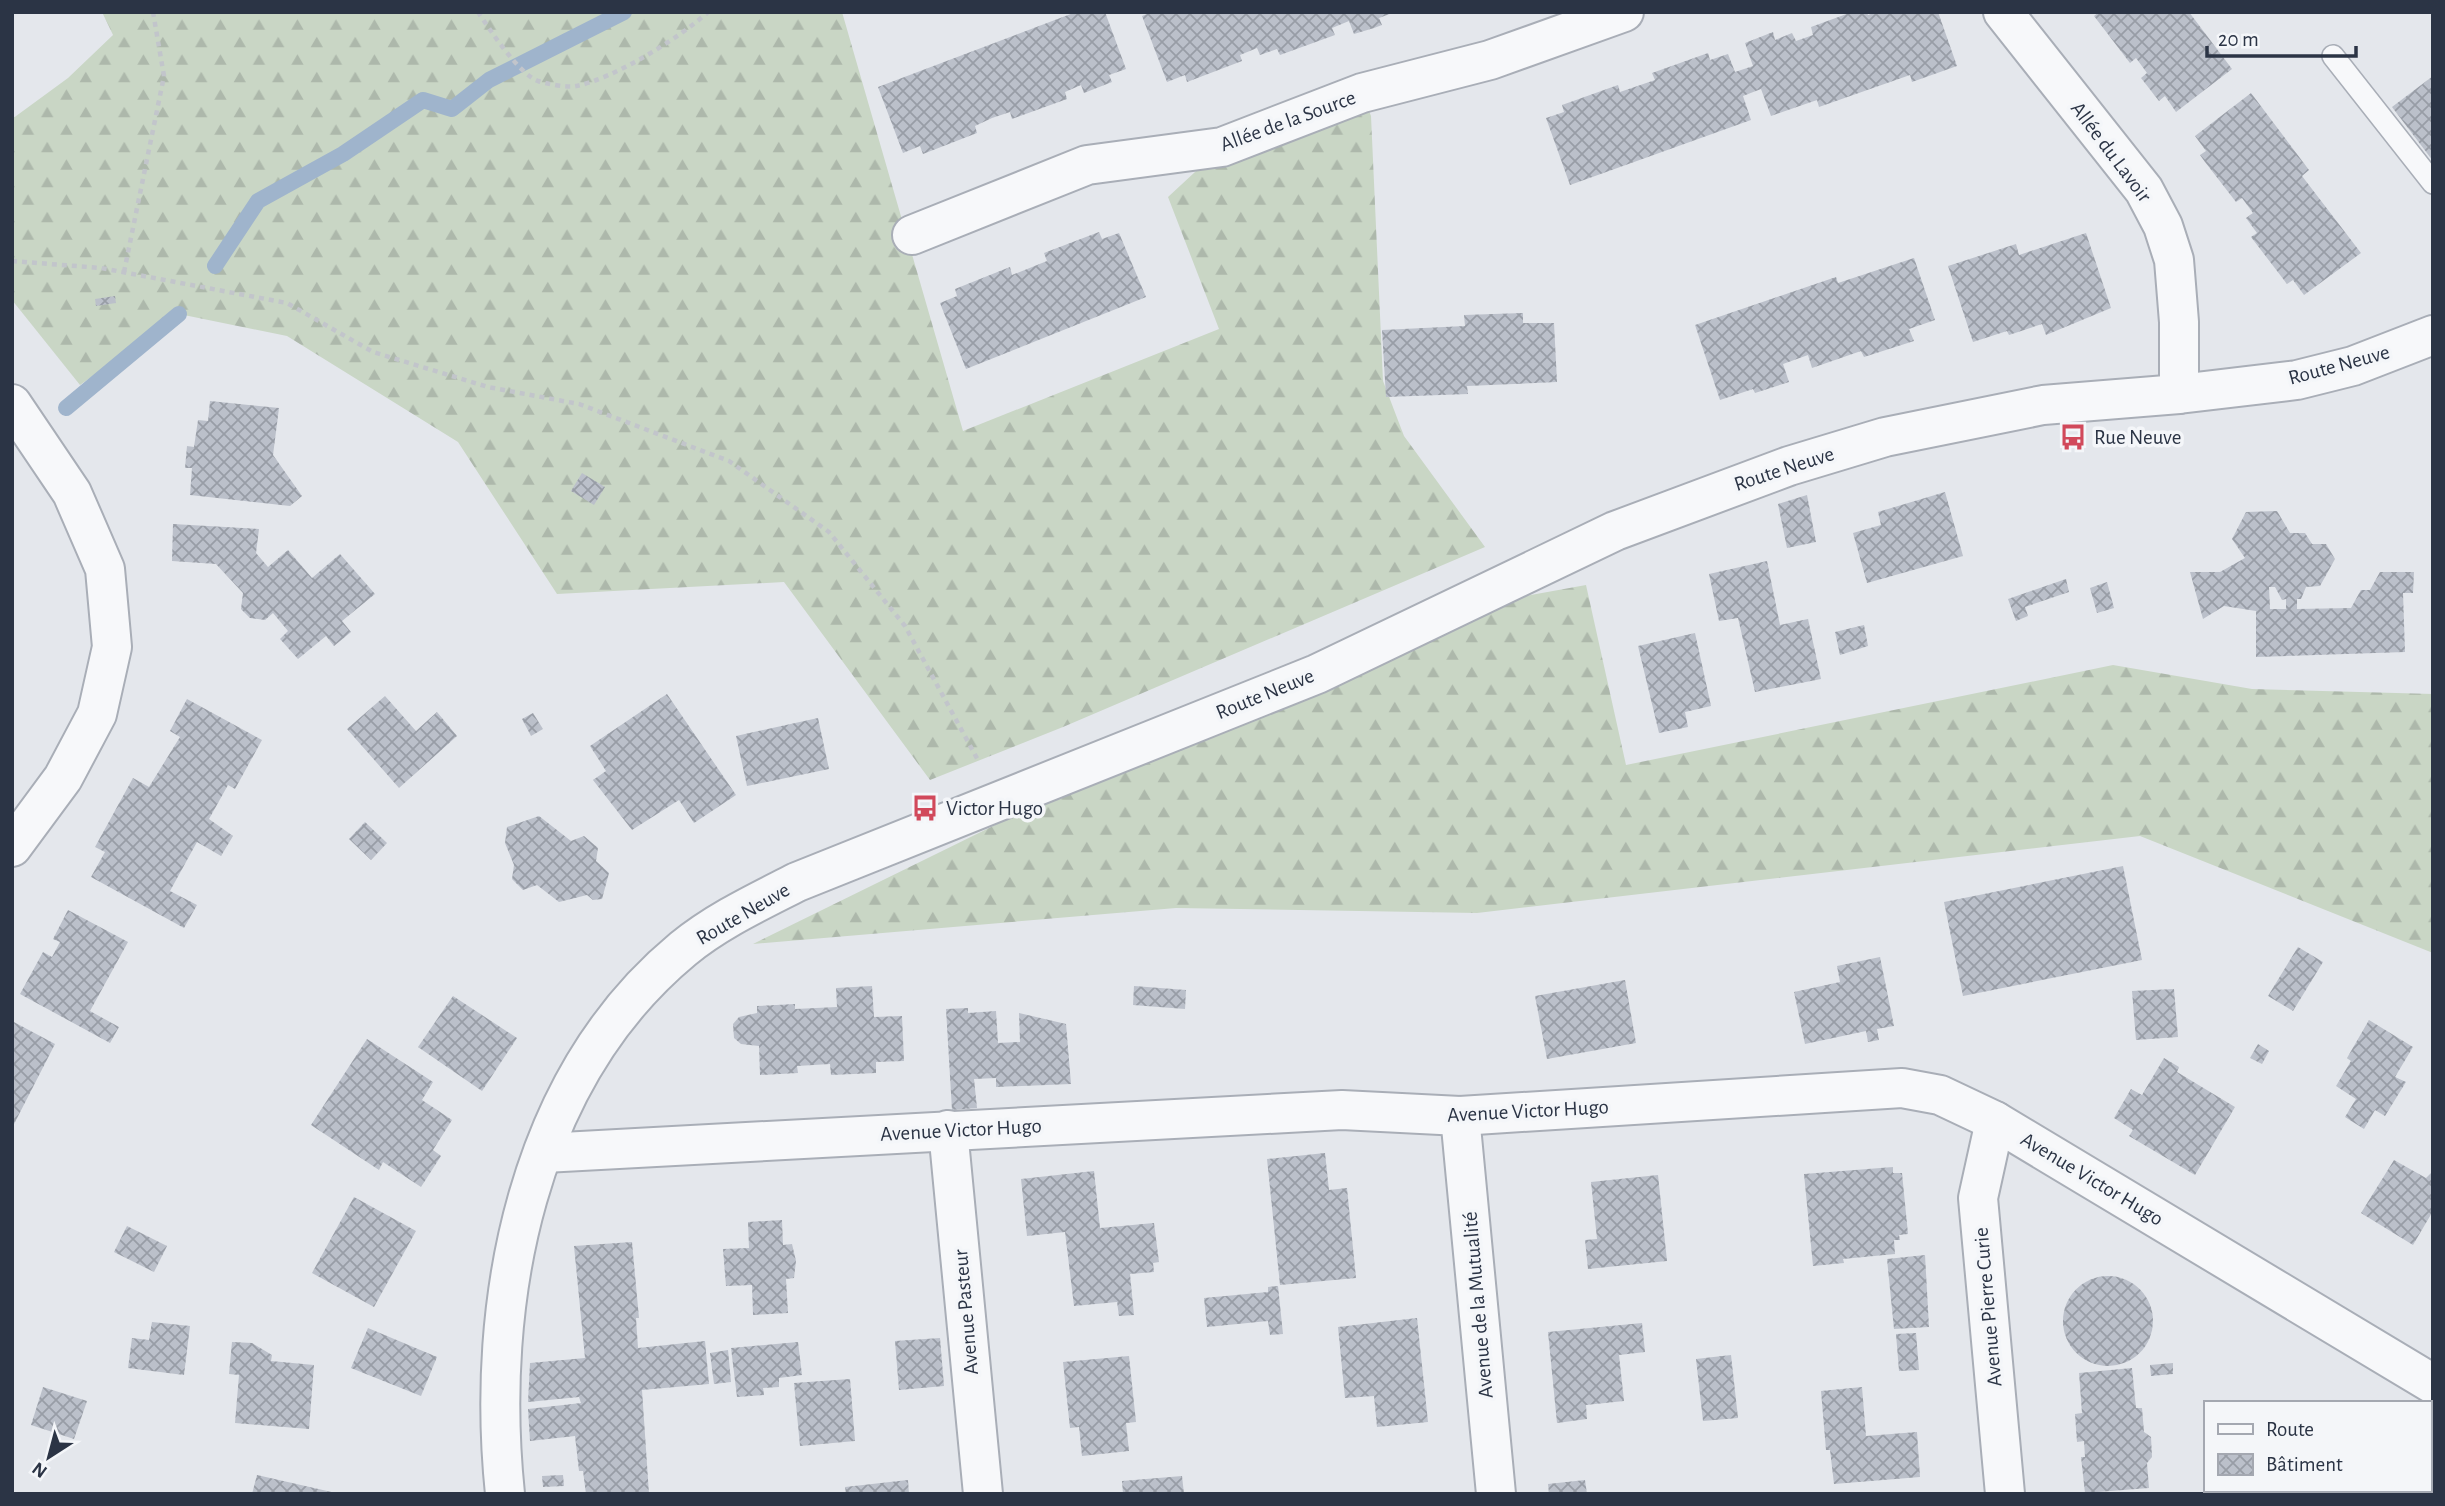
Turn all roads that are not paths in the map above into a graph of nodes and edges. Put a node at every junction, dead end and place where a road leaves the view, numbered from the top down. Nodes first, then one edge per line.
1 (1624, 12) edge
2 (2003, 12) edge
3 (2333, 56) dead end
4 (2433, 183) edge
5 (912, 235) dead end
6 (2433, 335) edge
7 (2179, 394) junction
8 (21, 416) edge
9 (12, 847) edge
10 (1460, 1116) junction
11 (1995, 1121) junction
12 (948, 1130) junction
13 (544, 1153) junction
14 (2433, 1384) edge
15 (505, 1494) edge
16 (983, 1494) edge
17 (1496, 1494) edge
18 (2006, 1494) edge

1 - 5 street, Allée de la Source
2 - 7 street, Allée du Lavoir
3 - 4 lane
6 - 7 street, Route Neuve
7 - 13 street, Route Neuve
8 - 9 street
10 - 11 street, Avenue Victor Hugo
10 - 12 street, Avenue Victor Hugo
10 - 17 street, Avenue de la Mutualité
11 - 14 street, Avenue Victor Hugo
11 - 18 street, Avenue Pierre Curie
12 - 13 street, Avenue Victor Hugo
12 - 16 street, Avenue Pasteur
13 - 15 street, Route Neuve

